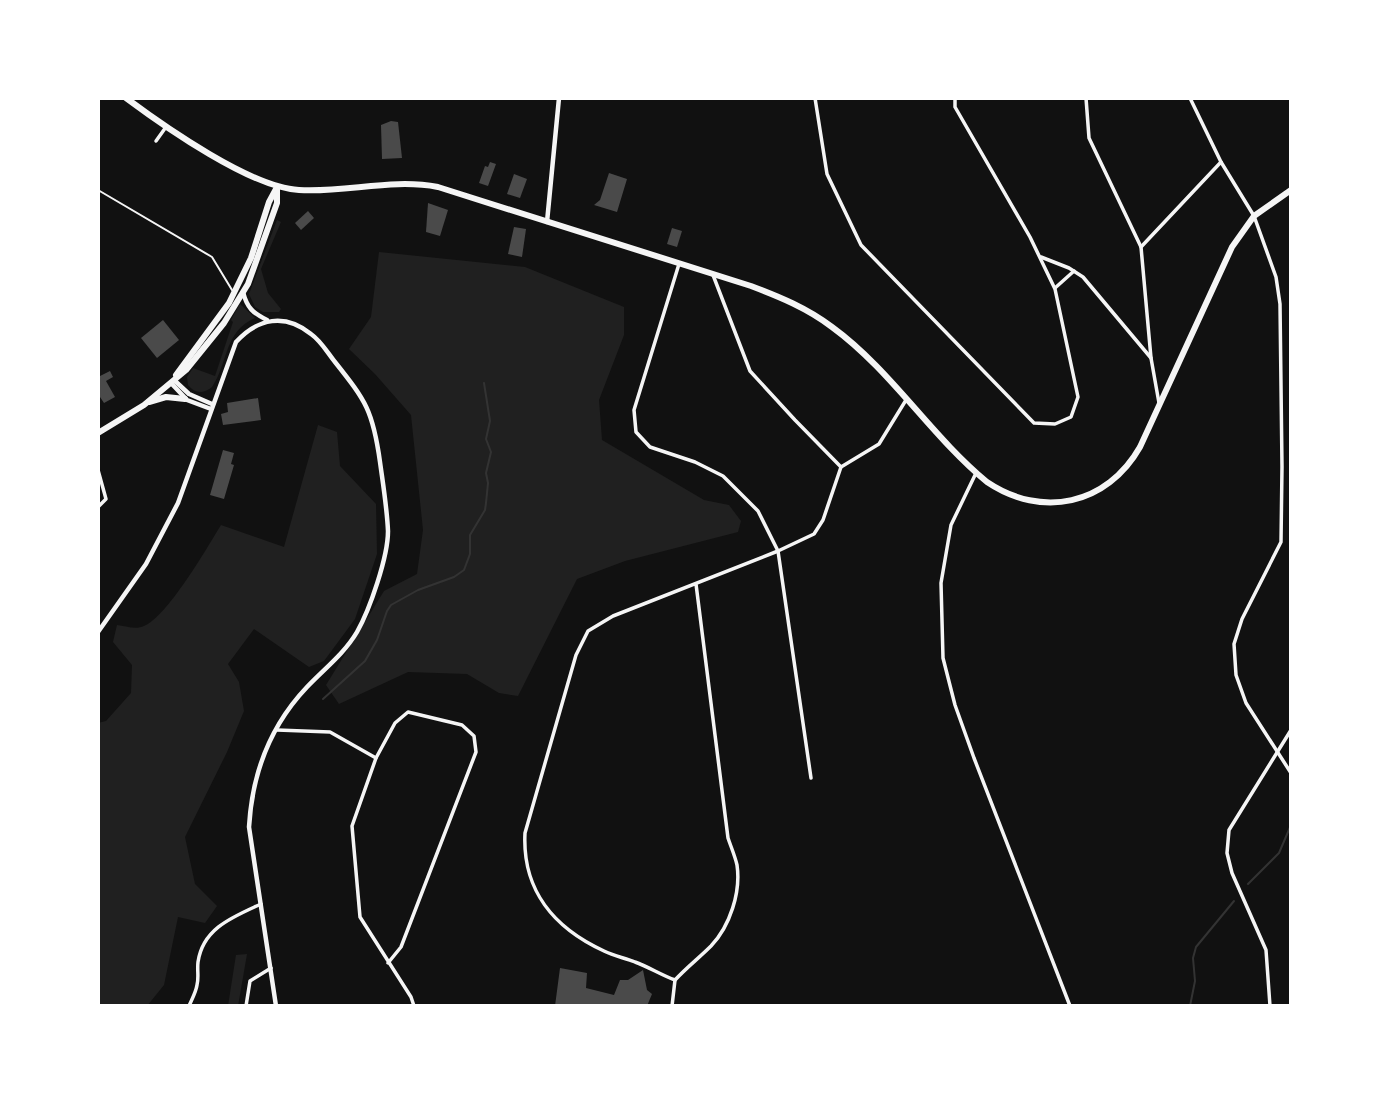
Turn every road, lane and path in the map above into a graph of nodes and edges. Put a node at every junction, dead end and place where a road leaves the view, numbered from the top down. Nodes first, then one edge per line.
1 (126, 98) edge
2 (559, 98) edge
3 (815, 98) edge
4 (955, 98) edge
5 (1086, 98) edge
6 (1190, 98) edge
7 (166, 127) junction
8 (156, 141) dead end
9 (1221, 162) junction
10 (277, 187) junction
11 (98, 190) edge
12 (1291, 190) edge
13 (1254, 216) junction
14 (547, 222) junction
15 (1141, 247) junction
16 (1039, 256) junction
17 (679, 264) junction
18 (1074, 271) junction
19 (713, 275) junction
20 (1055, 288) junction
21 (243, 292) junction
22 (234, 293) junction
23 (268, 321) junction
24 (1152, 358) junction
25 (172, 381) junction
26 (185, 399) junction
27 (907, 399) junction
28 (144, 405) junction
29 (1159, 405) junction
30 (212, 406) junction
31 (98, 433) edge
32 (841, 467) junction
33 (98, 470) edge
34 (976, 473) junction
35 (98, 506) edge
36 (778, 551) junction
37 (696, 584) junction
38 (98, 632) edge
39 (276, 730) junction
40 (1291, 730) edge
41 (1277, 753) junction
42 (376, 758) junction
43 (1291, 773) edge
44 (811, 778) dead end
45 (261, 904) junction
46 (388, 963) junction
47 (271, 968) junction
48 (675, 980) junction
49 (189, 1006) edge
50 (246, 1006) edge
51 (276, 1006) edge
52 (414, 1006) edge
53 (672, 1006) edge
54 (1070, 1006) edge
55 (1270, 1006) edge

1 - 7 main road
2 - 14 street
3 - 20 street
4 - 16 street
5 - 15 street
6 - 9 street
7 - 8 street
7 - 10 main road
9 - 13 street
9 - 15 street
10 - 14 main road
10 - 21 main road
10 - 22 main road
11 - 22 lane
12 - 13 main road
13 - 29 main road
13 - 41 street
14 - 17 main road
15 - 24 street
16 - 18 street
16 - 20 street
17 - 19 main road
17 - 36 street
18 - 20 street
18 - 24 street
19 - 27 main road
19 - 32 street
21 - 23 street
21 - 25 main road
22 - 25 main road
23 - 30 street
23 - 39 street
24 - 29 street
25 - 26 street
25 - 28 main road
25 - 30 street
26 - 28 main road
26 - 30 street
27 - 32 street
27 - 34 main road
28 - 31 main road
29 - 34 main road
30 - 38 street
32 - 36 street
33 - 35 street
34 - 54 street
36 - 37 street
36 - 44 street
37 - 48 street
37 - 48 street
39 - 42 street
39 - 45 street
40 - 41 street
41 - 43 street
41 - 55 street
42 - 46 street
42 - 46 street
45 - 47 street
45 - 49 street
46 - 52 street
47 - 50 street
47 - 51 street
48 - 53 street

